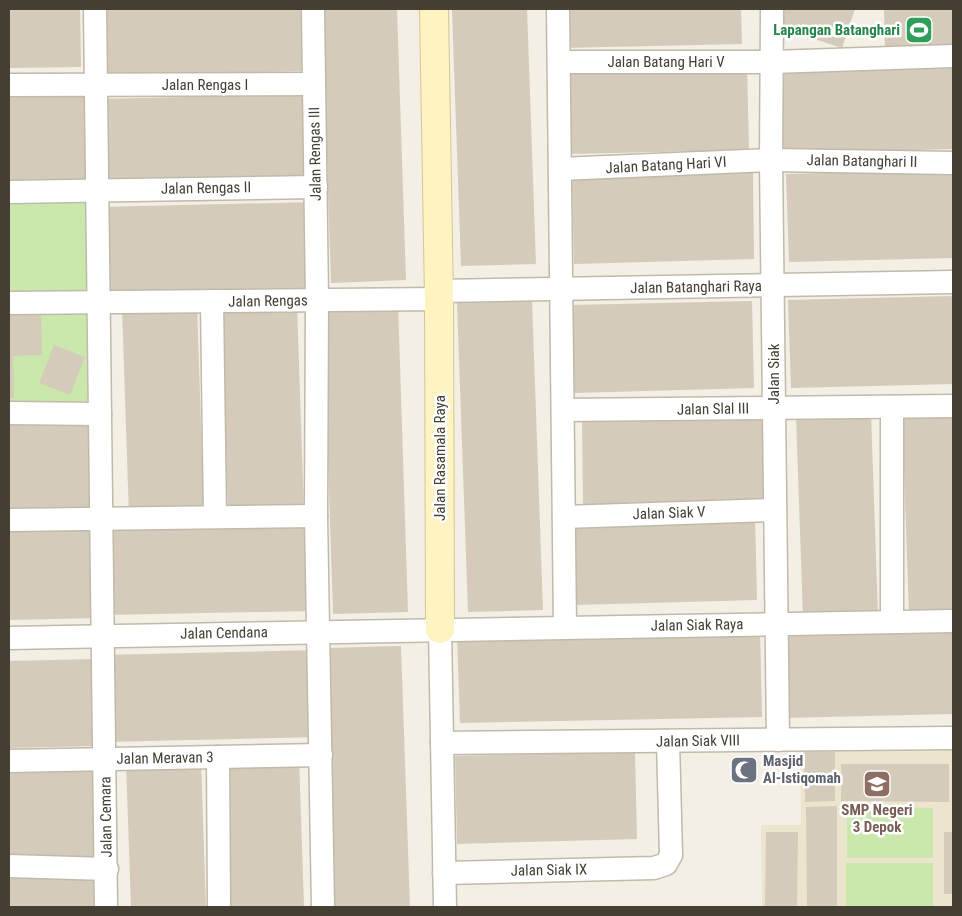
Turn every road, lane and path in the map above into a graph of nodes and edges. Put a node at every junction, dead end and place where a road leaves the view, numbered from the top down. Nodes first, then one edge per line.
1 (95, 9) edge
2 (313, 9) edge
3 (434, 9) edge
4 (558, 9) edge
5 (772, 9) edge
6 (953, 56) edge
7 (559, 62) junction
8 (772, 62) junction
9 (314, 84) junction
10 (9, 85) edge
11 (96, 86) junction
12 (771, 160) junction
13 (953, 163) edge
14 (560, 169) junction
15 (316, 188) junction
16 (97, 190) junction
17 (9, 192) edge
18 (953, 282) edge
19 (774, 285) junction
20 (561, 290) junction
21 (439, 295) junction
22 (317, 300) junction
23 (212, 301) junction
24 (98, 302) junction
25 (9, 303) edge
26 (953, 406) edge
27 (892, 407) junction
28 (774, 408) junction
29 (563, 410) junction
30 (9, 413) edge
31 (100, 414) junction
32 (775, 510) junction
33 (215, 516) junction
34 (316, 516) junction
35 (564, 517) junction
36 (101, 519) junction
37 (9, 520) edge
38 (953, 621) edge
39 (892, 622) junction
40 (776, 624) junction
41 (565, 627) junction
42 (440, 629) junction
43 (318, 631) junction
44 (103, 636) junction
45 (9, 638) edge
46 (953, 738) edge
47 (778, 740) junction
48 (668, 741) junction
49 (442, 743) junction
50 (321, 755) junction
51 (218, 757) junction
52 (104, 759) junction
53 (9, 761) edge
54 (9, 866) edge
55 (107, 869) junction
56 (444, 873) junction
57 (106, 907) edge
58 (219, 907) edge
59 (323, 907) edge
60 (445, 907) edge

1 - 11 street, Jalan Cemara
2 - 9 street, Jalan Rengas III
3 - 21 street, Jalan Rasamala Raya
4 - 7 street
5 - 8 street, Jalan Siak
6 - 8 street, Jalan Batang Hari V
7 - 8 street, Jalan Batang Hari V
7 - 14 street
8 - 12 street, Jalan Siak
9 - 11 street, Jalan Rengas I
9 - 15 street, Jalan Rengas III
10 - 11 street, Jalan Rengas I
11 - 16 street, Jalan Cemara
12 - 13 street, Jalan Batanghari II
12 - 14 street, Jalan Batang Hari VI
12 - 19 street, Jalan Siak
14 - 20 street
15 - 16 street, Jalan Rengas II
15 - 22 street, Jalan Rengas III
16 - 17 street, Jalan Rengas II
16 - 24 street, Jalan Cemara
18 - 19 street, Jalan Batanghari Raya
19 - 20 street, Jalan Batanghari Raya
19 - 28 street, Jalan Siak
20 - 21 street, Jalan Batanghari Raya
20 - 29 street
21 - 22 street, Jalan Rengas
21 - 42 street, Jalan Rasamala Raya
22 - 23 street, Jalan Rengas
22 - 34 street, Jalan Rengas III
23 - 24 street, Jalan Rengas
23 - 33 street
24 - 25 street, Jalan Rengas
24 - 31 street, Jalan Cemara
26 - 27 street, Jalan Slal III
27 - 28 street, Jalan Slal III
27 - 39 street
28 - 29 street, Jalan Slal III
28 - 32 street, Jalan Siak
29 - 35 street
30 - 31 street
31 - 36 street, Jalan Cemara
32 - 35 street, Jalan Siak V
32 - 40 street, Jalan Siak
33 - 34 street
33 - 36 street
34 - 43 street, Jalan Rengas III
35 - 41 street
36 - 37 street
36 - 44 street, Jalan Cemara
38 - 39 street, Jalan Siak Raya
39 - 40 street, Jalan Siak Raya
40 - 41 street, Jalan Siak Raya
40 - 47 street, Jalan Siak
41 - 42 street, Jalan Siak Raya
42 - 43 street, Jalan Cendana
42 - 49 street, Jalan Rasamala Raya
43 - 44 street, Jalan Cendana
43 - 50 street, Jalan Rengas III
44 - 45 street, Jalan Cendana
44 - 52 street, Jalan Cemara
46 - 47 street, Jalan Siak VIII
47 - 48 street, Jalan Siak VIII
48 - 49 street, Jalan Siak VIII
48 - 56 street, Jalan Siak IX
49 - 56 street, Jalan Rasamala Raya
50 - 51 street, Jalan Meravan 3
50 - 59 street, Jalan Rengas III
51 - 52 street, Jalan Meravan 3
51 - 58 street
52 - 53 street, Jalan Meravan 3
52 - 55 street, Jalan Cemara
54 - 55 street
55 - 57 street, Jalan Cemara
56 - 60 street, Jalan Rasamala Raya

